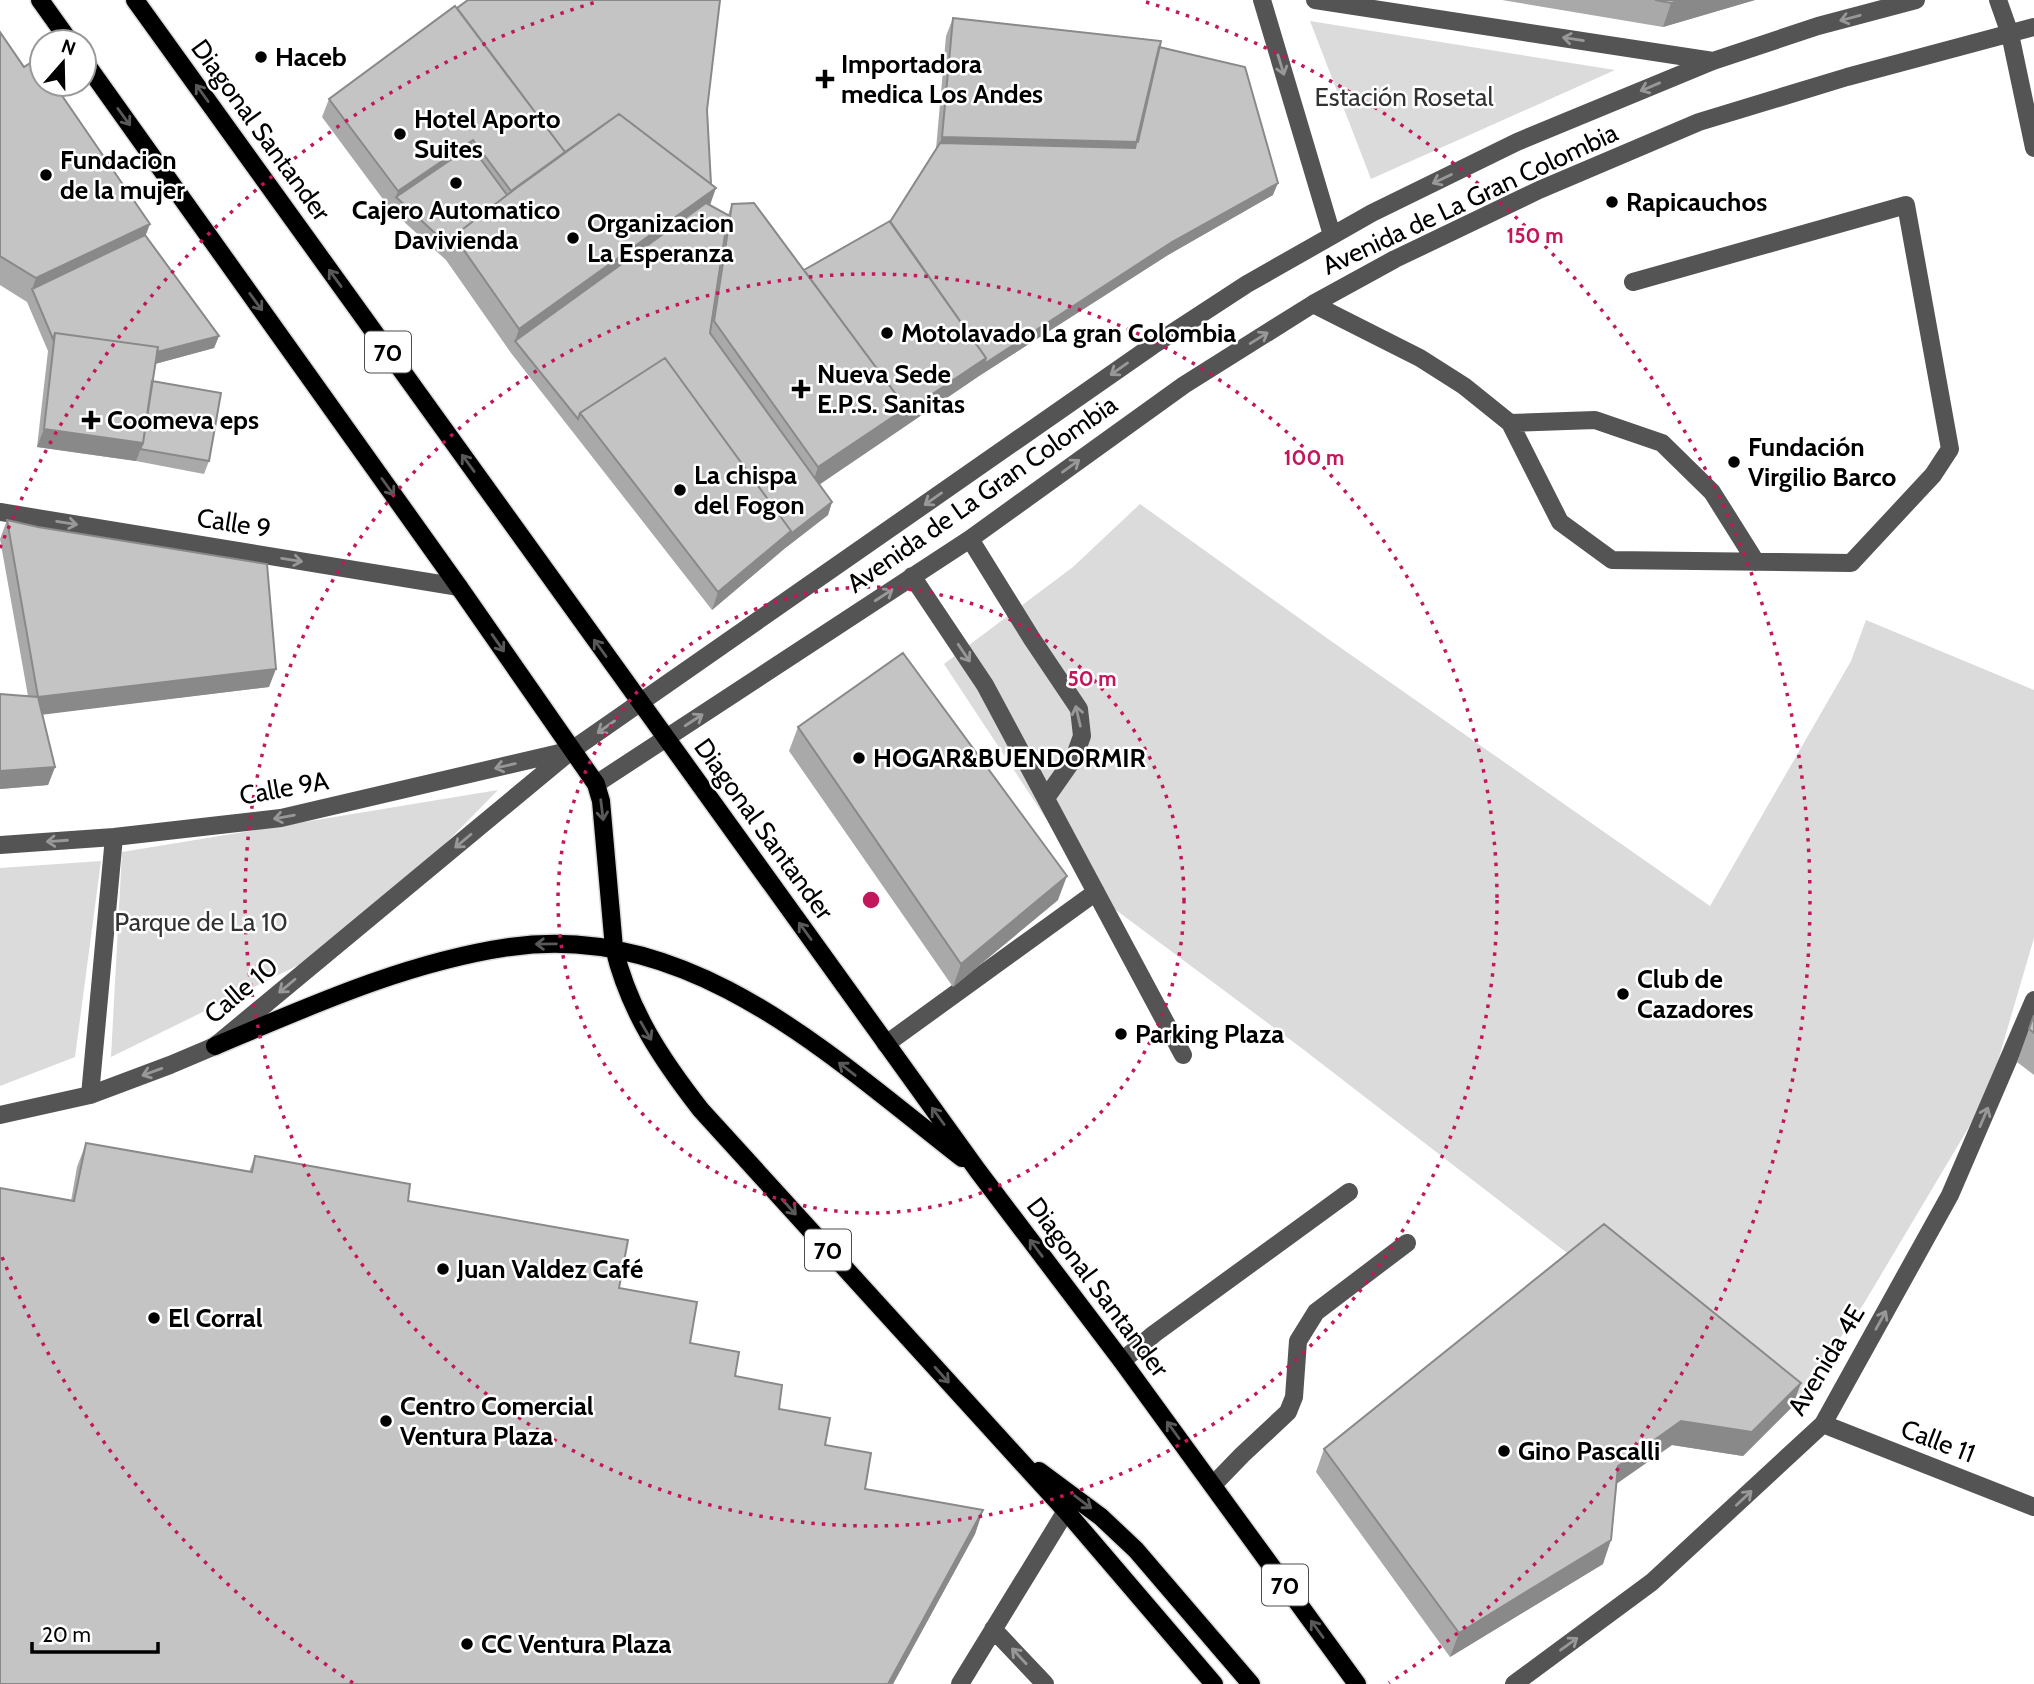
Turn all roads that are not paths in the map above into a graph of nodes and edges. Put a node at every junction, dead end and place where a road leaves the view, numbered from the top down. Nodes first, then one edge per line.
1 (40, 0) edge
2 (135, 0) edge
3 (1262, 0) edge
4 (1315, 0) edge
5 (1916, 0) edge
6 (1998, 0) edge
7 (2034, 27) edge
8 (60, 28) edge
9 (2010, 34) junction
10 (1713, 61) junction
11 (98, 81) edge
12 (2034, 148) edge
13 (1332, 235) junction
14 (1633, 282) dead end
15 (1313, 304) junction
16 (1510, 423) junction
17 (0, 512) edge
18 (970, 539) junction
19 (1756, 562) junction
20 (912, 576) junction
21 (459, 587) junction
22 (640, 703) junction
23 (666, 738) junction
24 (572, 750) junction
25 (596, 784) junction
26 (1046, 799) junction
27 (114, 837) junction
28 (0, 845) edge
29 (1096, 892) junction
30 (614, 948) junction
31 (2034, 1000) edge
32 (886, 1044) junction
33 (215, 1046) junction
34 (1183, 1055) dead end
35 (90, 1095) junction
36 (0, 1115) edge
37 (978, 1171) junction
38 (1349, 1192) dead end
39 (1407, 1243) dead end
40 (1122, 1361) junction
41 (1823, 1424) junction
42 (1008, 1448) junction
43 (1213, 1485) junction
44 (2034, 1507) edge
45 (1066, 1511) junction
46 (993, 1629) junction
47 (960, 1684) edge
48 (1045, 1684) edge
49 (1214, 1684) edge
50 (1251, 1684) edge
51 (1357, 1684) edge
52 (1514, 1684) edge

1 - 8 main road
22 -> 2 main road, Diagonal Santander / 70
3 -> 13 street
10 -> 4 street
5 -> 10 street, Avenida de La Gran Colombia
6 - 9 street
7 - 9 street, Avenida de La Gran Colombia
9 - 12 street
9 - 15 street, Avenida de La Gran Colombia
10 -> 13 street, Avenida de La Gran Colombia
11 -> 21 main road, 70
13 -> 22 street, Avenida de La Gran Colombia
14 - 19 street
15 - 16 street
18 -> 15 street, Avenida de La Gran Colombia
16 - 19 street
16 - 19 street
17 -> 21 street, Calle 9
18 - 20 street, Avenida de La Gran Colombia
26 -> 18 street
23 -> 20 street, Avenida de La Gran Colombia
20 -> 26 street
21 -> 24 main road, 70
22 - 23 main road, Diagonal Santander / 70
22 -> 24 street, Avenida de La Gran Colombia
23 - 25 street, Avenida de La Gran Colombia
32 -> 23 main road, Diagonal Santander / 70
24 - 25 main road, 70
24 -> 27 street, Calle 9A
24 -> 33 street, Calle 10
25 -> 30 main road, 70
26 - 29 street
27 -> 28 street, Calle 9A
27 - 35 street
29 - 32 street
29 - 34 street
30 -> 33 main road
37 -> 30 main road
30 -> 42 main road, 70
41 -> 31 street, Avenida 4E
37 -> 32 main road, Diagonal Santander / 70
33 -> 35 street, Calle 10
35 - 36 street, Calle 10
40 -> 37 main road, Diagonal Santander / 70
38 - 40 street
39 - 43 street
43 -> 40 main road, Diagonal Santander / 70
41 - 44 street, Calle 11
52 -> 41 street, Avenida 4E
42 - 45 main road, 70
42 -> 50 main road
51 -> 43 main road, Diagonal Santander / 70
45 - 46 street
45 - 49 main road, 70
46 - 47 street
48 -> 46 street

